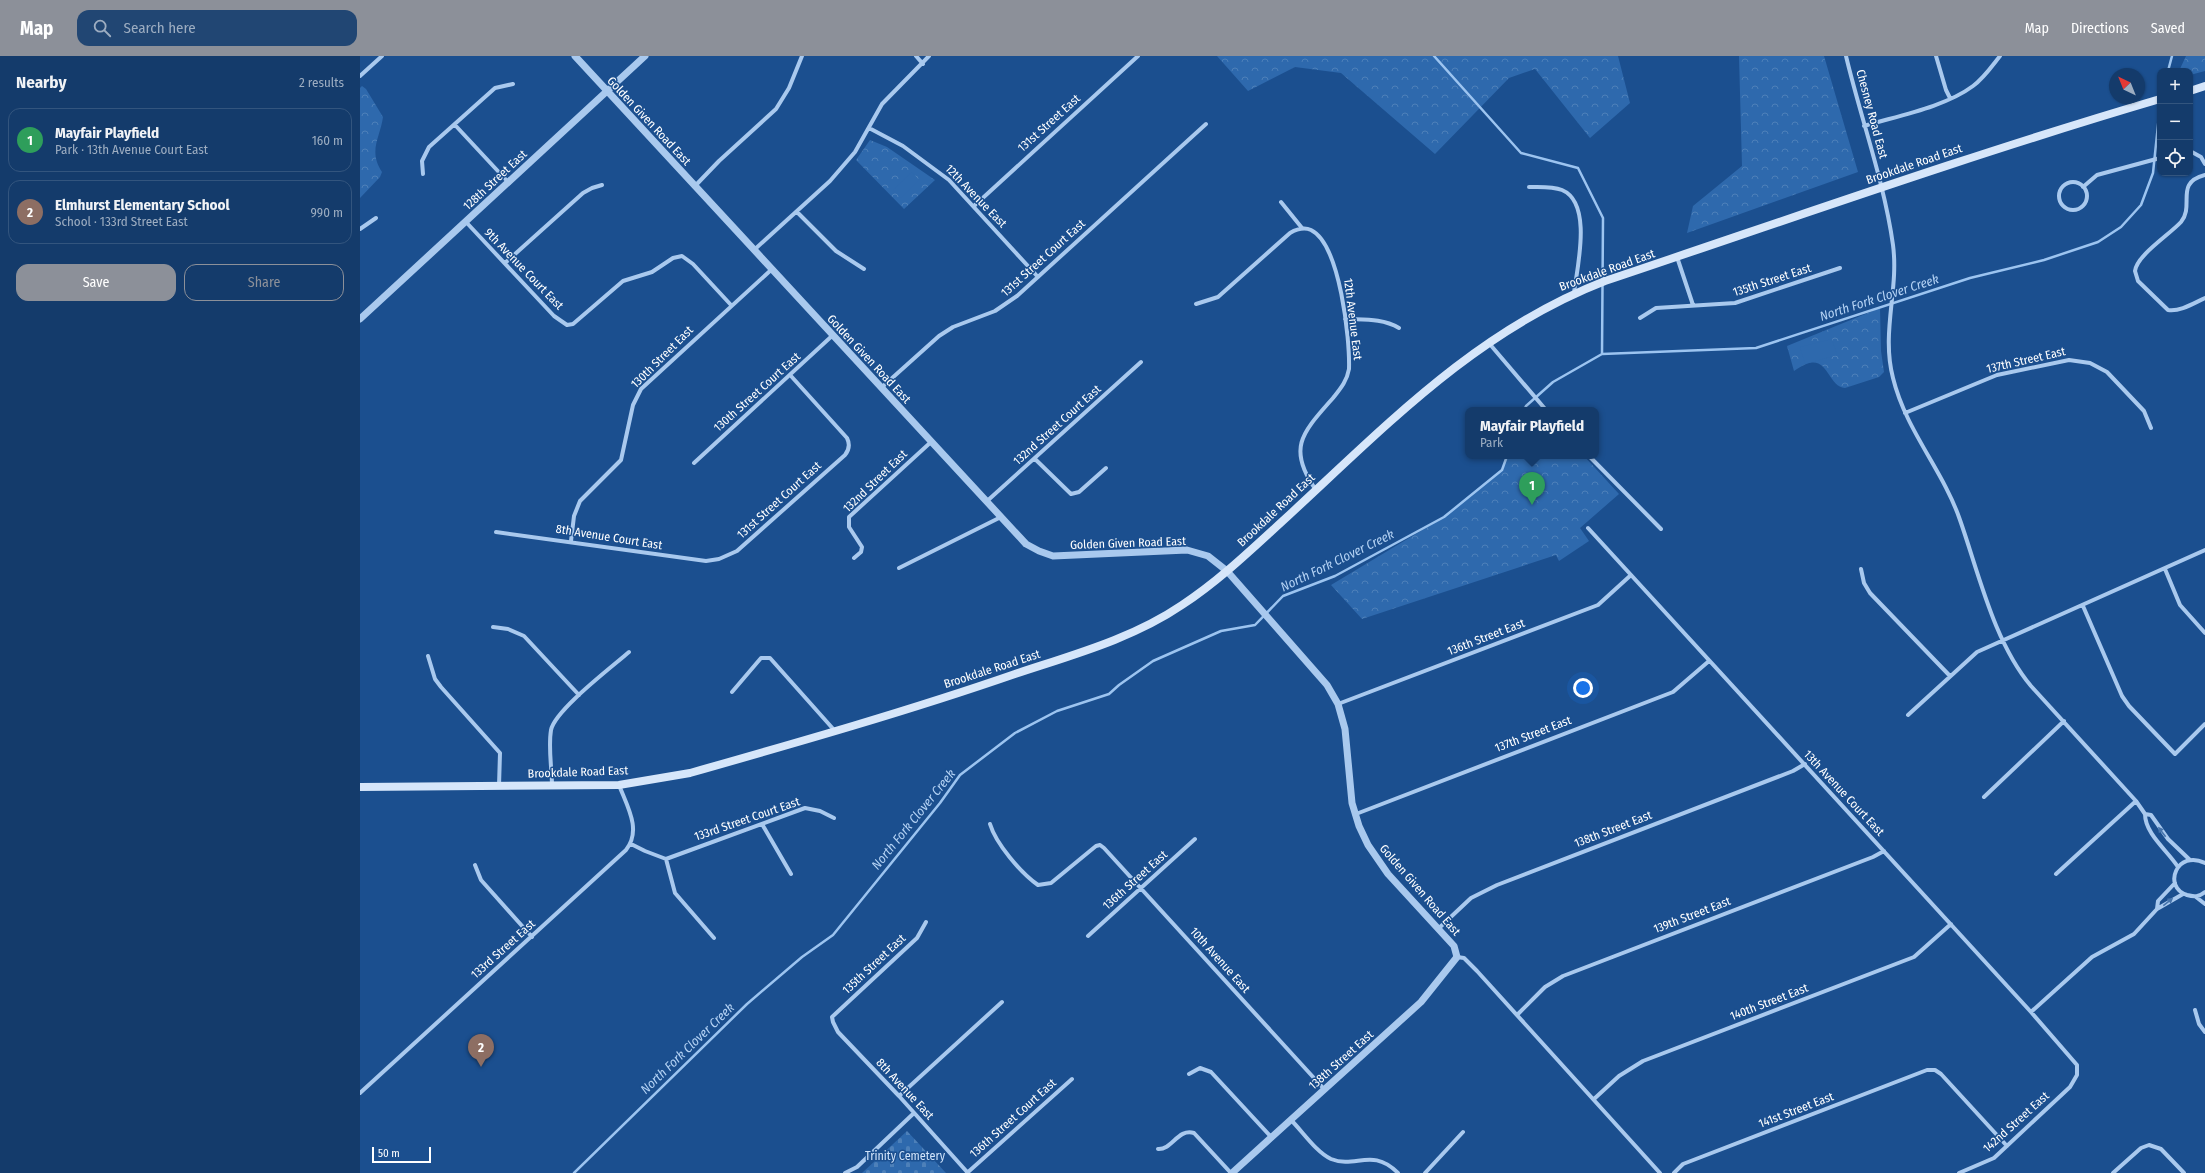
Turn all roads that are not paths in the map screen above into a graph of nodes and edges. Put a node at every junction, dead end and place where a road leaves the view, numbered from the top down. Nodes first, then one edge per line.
1 (382, 56) edge
2 (575, 56) edge
3 (645, 56) edge
4 (802, 56) edge
5 (916, 56) edge
6 (929, 56) edge
7 (1138, 56) edge
8 (1846, 56) edge
9 (1936, 56) edge
10 (2000, 56) edge
11 (923, 64) junction
12 (360, 76) edge
13 (513, 84) dead end
14 (2205, 86) edge
15 (2193, 90) edge
16 (607, 91) junction
17 (1950, 98) junction
18 (2157, 100) edge
19 (455, 124) junction
20 (1206, 124) dead end
21 (1864, 126) junction
22 (869, 128) junction
23 (2193, 153) edge
24 (2157, 159) edge
25 (2205, 164) edge
26 (423, 174) dead end
27 (2205, 175) edge
28 (509, 183) junction
29 (602, 185) dead end
30 (695, 186) junction
31 (1529, 187) dead end
32 (1882, 187) junction
33 (2083, 187) junction
34 (1281, 202) dead end
35 (974, 206) junction
36 (797, 212) junction
37 (376, 218) dead end
38 (466, 222) junction
39 (1302, 228) junction
40 (360, 229) edge
41 (753, 250) junction
42 (1677, 258) junction
43 (505, 263) junction
44 (1840, 268) dead end
45 (864, 269) dead end
46 (771, 270) junction
47 (1038, 278) junction
48 (1574, 293) junction
49 (2205, 298) edge
50 (1196, 304) dead end
51 (731, 305) junction
52 (1693, 305) junction
53 (1640, 318) dead end
54 (360, 319) edge
55 (1344, 319) junction
56 (1398, 328) dead end
57 (833, 335) junction
58 (1488, 342) junction
59 (1141, 362) dead end
60 (791, 376) junction
61 (882, 388) junction
62 (1543, 407) edge
63 (1904, 413) junction
64 (2151, 428) dead end
65 (931, 442) junction
66 (1035, 459) junction
67 (1592, 459) edge
68 (694, 463) dead end
69 (1106, 468) dead end
70 (1316, 490) junction
71 (986, 502) junction
72 (1001, 517) junction
73 (1588, 528) dead end
74 (1661, 529) dead end
75 (496, 532) dead end
76 (571, 541) junction
77 (2205, 550) edge
78 (854, 558) dead end
79 (719, 559) joint
80 (899, 568) dead end
81 (1861, 569) dead end
82 (2165, 569) junction
83 (1228, 571) junction
84 (1632, 575) junction
85 (2083, 606) junction
86 (493, 627) dead end
87 (2205, 633) edge
88 (2003, 640) junction
89 (629, 652) dead end
90 (428, 656) dead end
91 (1709, 661) junction
92 (1950, 676) junction
93 (732, 692) dead end
94 (579, 695) junction
95 (1338, 704) junction
96 (1908, 715) dead end
97 (2064, 721) junction
98 (2205, 724) edge
99 (835, 731) junction
100 (1804, 764) junction
101 (618, 785) junction
102 (499, 786) junction
103 (552, 786) junction
104 (360, 787) edge
105 (1984, 797) dead end
106 (2136, 801) junction
107 (1356, 814) junction
108 (2145, 814) junction
109 (834, 818) dead end
110 (762, 824) junction
111 (990, 824) dead end
112 (1194, 839) dead end
113 (631, 844) junction
114 (1884, 851) junction
115 (666, 858) junction
116 (2190, 860) junction
117 (2205, 863) edge
118 (475, 865) dead end
119 (2178, 867) junction
120 (791, 874) dead end
121 (2056, 874) dead end
122 (2175, 883) junction
123 (1142, 887) junction
124 (2205, 892) edge
125 (2183, 894) junction
126 (2196, 896) junction
127 (2205, 904) edge
128 (2157, 909) junction
129 (926, 922) dead end
130 (1951, 924) junction
131 (1438, 929) junction
132 (1088, 936) dead end
133 (532, 937) junction
134 (714, 938) dead end
135 (1457, 957) junction
136 (1002, 1002) dead end
137 (2195, 1010) dead end
138 (2031, 1012) junction
139 (1517, 1015) junction
140 (832, 1017) joint
141 (2205, 1032) edge
142 (1189, 1074) dead end
143 (2078, 1075) joint
144 (1072, 1079) dead end
145 (1324, 1089) junction
146 (360, 1094) edge
147 (899, 1096) junction
148 (1594, 1099) junction
149 (914, 1113) junction
150 (1292, 1120) junction
151 (1463, 1132) dead end
152 (1272, 1138) junction
153 (2008, 1146) junction
154 (1158, 1149) dead end
155 (845, 1173) edge
156 (967, 1173) edge
157 (1232, 1173) edge
158 (1398, 1173) edge
159 (1425, 1173) edge
160 (1660, 1173) edge
161 (1674, 1173) edge
162 (1959, 1173) edge
163 (2113, 1173) edge
164 (2184, 1173) edge

1 - 12 street
2 - 16 street, Golden Given Road East
3 - 16 street, 128th Street East
4 - 30 street
5 - 11 street
6 - 11 street
7 - 35 street, 131st Street East
8 - 21 street, Chesney Road East
9 - 17 street
10 - 17 street
11 - 22 street
13 - 19 street
14 - 15 main road
16 - 28 street, 128th Street East
16 - 30 street, Golden Given Road East
17 - 21 street
18 - 32 main road, Brookdale Road East
19 - 26 street
19 - 28 street
20 - 47 street, 131st Street Court East
21 - 32 street, Chesney Road East
22 - 35 street, 12th Avenue East
22 - 36 street
23 - 25 street
24 - 33 street
27 - 49 street
28 - 38 street, 128th Street East
29 - 43 street
30 - 41 street, Golden Given Road East
31 - 48 street
32 - 42 main road, Brookdale Road East
32 - 63 street, Chesney Road East
33 - 33 street
34 - 39 street, 12th Avenue East
35 - 47 street, 12th Avenue East
36 - 41 street
36 - 45 street
37 - 40 street
38 - 43 street, 9th Avenue Court East
38 - 54 street, 128th Street East
39 - 50 street
39 - 55 street, 12th Avenue East
41 - 46 street, Golden Given Road East
42 - 48 main road, Brookdale Road East
42 - 52 street
43 - 51 street, 9th Avenue Court East
44 - 52 street, 135th Street East
46 - 51 street, 130th Street East
46 - 57 street, Golden Given Road East
47 - 61 street, 131st Street Court East
48 - 58 main road, Brookdale Road East
51 - 76 street, 130th Street East
52 - 53 street, 135th Street East
55 - 56 street
55 - 70 street, 12th Avenue East
57 - 60 street, 130th Street Court East
57 - 61 street, Golden Given Road East
58 - 62 street
58 - 70 main road, Brookdale Road East
59 - 66 street, 132nd Street Court East
60 - 68 street, 130th Street Court East
60 - 79 street, 131st Street Court East
61 - 65 street, Golden Given Road East
63 - 64 street, 137th Street East
63 - 88 street, Chesney Road East
65 - 71 street, Golden Given Road East
65 - 78 street, 132nd Street East
66 - 69 street
66 - 71 street, 132nd Street Court East
67 - 74 street
70 - 83 main road, Brookdale Road East
71 - 72 street, Golden Given Road East
72 - 80 street
72 - 83 street, Golden Given Road East
73 - 84 street, 13th Avenue Court East
75 - 76 street, 8th Avenue Court East
76 - 79 street, 8th Avenue Court East
77 - 82 street
81 - 92 street
82 - 85 street
82 - 87 street
83 - 95 street, Golden Given Road East
83 - 99 main road, Brookdale Road East
84 - 91 street, 13th Avenue Court East
84 - 95 street, 136th Street East
85 - 88 street
85 - 98 street
86 - 94 street
88 - 92 street
88 - 97 street, Chesney Road East
89 - 94 street
90 - 102 street
91 - 100 street, 13th Avenue Court East
91 - 107 street, 137th Street East
92 - 96 street
93 - 99 street
94 - 103 street
95 - 107 street, Golden Given Road East
97 - 105 street
97 - 106 street, Chesney Road East
99 - 101 main road, Brookdale Road East
100 - 114 street, 13th Avenue Court East
100 - 131 street, 138th Street East
101 - 103 main road, Brookdale Road East
101 - 113 street
102 - 103 main road, Brookdale Road East
102 - 104 main road, Brookdale Road East
106 - 108 street, Chesney Road East
106 - 121 street
107 - 131 street, Golden Given Road East
116 -> 108 street
108 - 119 street
109 - 110 street, 133rd Street Court East
110 - 115 street, 133rd Street Court East
110 - 120 street
111 - 123 street, 10th Avenue East
112 - 123 street, 136th Street East
113 - 115 street
113 - 133 street, 133rd Street East
114 - 130 street, 13th Avenue Court East
114 - 139 street, 139th Street East
115 - 134 street
116 - 117 street
116 - 119 street
118 - 133 street
119 - 122 street
122 - 125 street
122 - 128 street
123 - 132 street, 136th Street East
123 - 145 street, 10th Avenue East
124 - 126 street
125 - 126 street
128 -> 125 street
126 - 127 street
128 - 138 street
129 - 140 street, 135th Street East
130 - 138 street, 13th Avenue Court East
130 - 148 street, 140th Street East
131 - 135 street, Golden Given Road East
133 - 146 street, 133rd Street East
135 - 139 street
135 - 145 street, 138th Street East
136 - 147 street
137 - 141 street
138 - 143 street, 13th Avenue Court East
139 - 148 street
140 - 147 street, 8th Avenue East
142 - 152 street
143 - 153 street, 142nd Street East
144 - 156 street, 136th Street Court East
145 - 150 street, 138th Street East
147 - 149 street, 8th Avenue East
148 - 160 street
149 - 155 street
149 - 156 street, 8th Avenue East
150 - 152 street, 138th Street East
150 - 158 street
151 - 159 street
152 - 157 street, 138th Street East
153 - 161 street, 141st Street East
153 - 162 street, 142nd Street East
154 - 157 street
163 - 164 street

